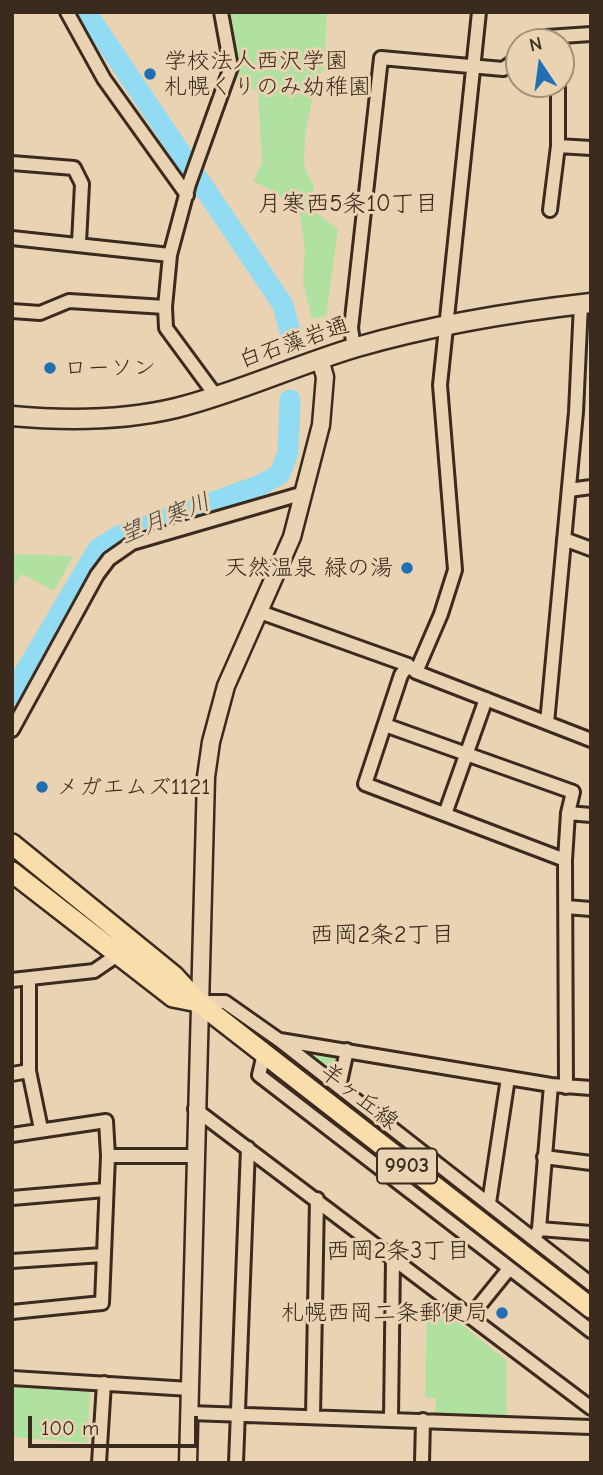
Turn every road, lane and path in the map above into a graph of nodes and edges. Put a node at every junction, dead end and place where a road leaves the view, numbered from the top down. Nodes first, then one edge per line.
1 (67, 12) edge
2 (221, 12) edge
3 (479, 12) edge
4 (473, 67) junction
5 (505, 68) edge
6 (558, 98) edge
7 (558, 146) junction
8 (591, 148) edge
9 (12, 163) edge
10 (188, 190) junction
11 (550, 209) dead end
12 (12, 238) edge
13 (79, 243) junction
14 (170, 255) junction
15 (586, 303) edge
16 (165, 307) junction
17 (12, 311) edge
18 (446, 325) junction
19 (354, 348) junction
20 (320, 359) junction
21 (216, 396) junction
22 (12, 416) edge
23 (591, 487) edge
24 (569, 490) junction
25 (304, 492) junction
26 (564, 539) junction
27 (591, 550) edge
28 (260, 612) junction
29 (412, 668) junction
30 (486, 699) junction
31 (547, 723) junction
32 (385, 725) junction
33 (12, 730) edge
34 (591, 740) edge
35 (465, 756) junction
36 (568, 813) junction
37 (445, 814) junction
38 (591, 815) edge
39 (12, 844) edge
40 (565, 860) junction
41 (12, 872) edge
42 (566, 907) junction
43 (591, 909) edge
44 (118, 954) junction
45 (29, 979) junction
46 (12, 980) edge
47 (198, 1002) junction
48 (279, 1040) junction
49 (347, 1050) junction
50 (264, 1054) junction
51 (29, 1071) junction
52 (12, 1074) edge
53 (508, 1078) junction
54 (551, 1085) junction
55 (339, 1087) junction
56 (566, 1087) junction
57 (591, 1088) edge
58 (195, 1109) junction
59 (41, 1129) junction
60 (12, 1135) edge
61 (248, 1147) junction
62 (108, 1156) junction
63 (194, 1156) junction
64 (544, 1157) junction
65 (591, 1163) edge
66 (106, 1190) junction
67 (12, 1198) edge
68 (317, 1199) junction
69 (489, 1203) junction
70 (591, 1233) edge
71 (537, 1234) junction
72 (103, 1255) junction
73 (393, 1259) junction
74 (12, 1261) edge
75 (508, 1270) junction
76 (591, 1284) edge
77 (591, 1308) edge
78 (12, 1312) edge
79 (470, 1317) junction
80 (591, 1331) edge
81 (12, 1378) edge
82 (104, 1383) junction
83 (190, 1389) junction
84 (591, 1408) edge
85 (189, 1413) junction
86 (238, 1415) junction
87 (313, 1416) junction
88 (391, 1418) junction
89 (423, 1420) junction
90 (591, 1427) edge
91 (99, 1463) edge
92 (188, 1463) edge
93 (236, 1463) edge
94 (422, 1463) edge

1 - 10 street
2 - 10 street
3 - 4 street
4 - 5 street
4 - 18 street
4 - 19 street
6 - 7 street
7 - 8 street
7 - 11 street
9 - 13 street
10 - 14 street
12 - 13 street
13 - 14 street
14 - 16 street
15 - 18 main road, 白石藻岩通
15 - 24 street
16 - 17 street
16 - 21 street
18 - 19 main road, 白石藻岩通
18 - 29 street
19 - 20 main road, 白石藻岩通
20 - 21 main road, 白石藻岩通
20 - 25 street
21 - 22 main road, 白石藻岩通
23 - 24 street
24 - 26 street
25 - 28 street
25 - 33 street
26 - 27 street
26 - 31 street
28 - 29 street
28 - 47 street
29 - 30 street
29 - 32 street
30 - 31 street
30 - 35 street
31 - 34 street
32 - 35 street
32 - 37 street
35 - 36 street
35 - 37 street
36 - 38 street
36 - 40 street
37 - 40 street
39 - 47 main road, 羊ヶ丘線 / 9903
40 - 42 street
41 - 44 main road, 羊ヶ丘線 / 9903
42 - 43 street
42 - 56 street
44 - 45 street
44 - 47 main road, 羊ヶ丘線 / 9903
45 - 46 street
45 - 51 street
47 - 48 street
47 - 50 main road, 羊ヶ丘線 / 9903
47 - 58 street
48 - 49 street
48 - 55 street
49 - 53 street
49 - 55 street
50 - 75 street
50 - 77 main road, 羊ヶ丘線 / 9903
51 - 52 street
51 - 59 street
53 - 54 street
53 - 69 street
54 - 56 street
54 - 64 street
55 - 69 street
56 - 57 street
58 - 61 street
58 - 63 street
59 - 60 street
59 - 62 street
61 - 68 street
61 - 86 street
62 - 63 street
62 - 66 street
63 - 83 street
64 - 65 street
64 - 71 street
66 - 67 street
66 - 72 street
68 - 73 street
68 - 87 street
69 - 71 street
70 - 71 street
71 - 76 street
72 - 74 street
72 - 78 street
73 - 79 street
73 - 88 street
75 - 79 street
75 - 80 street
79 - 84 street
81 - 82 street
82 - 83 street
82 - 91 street
83 - 85 street
85 - 86 street
85 - 92 street
86 - 87 street
86 - 93 street
87 - 88 street
88 - 89 street
89 - 90 street
89 - 94 street

